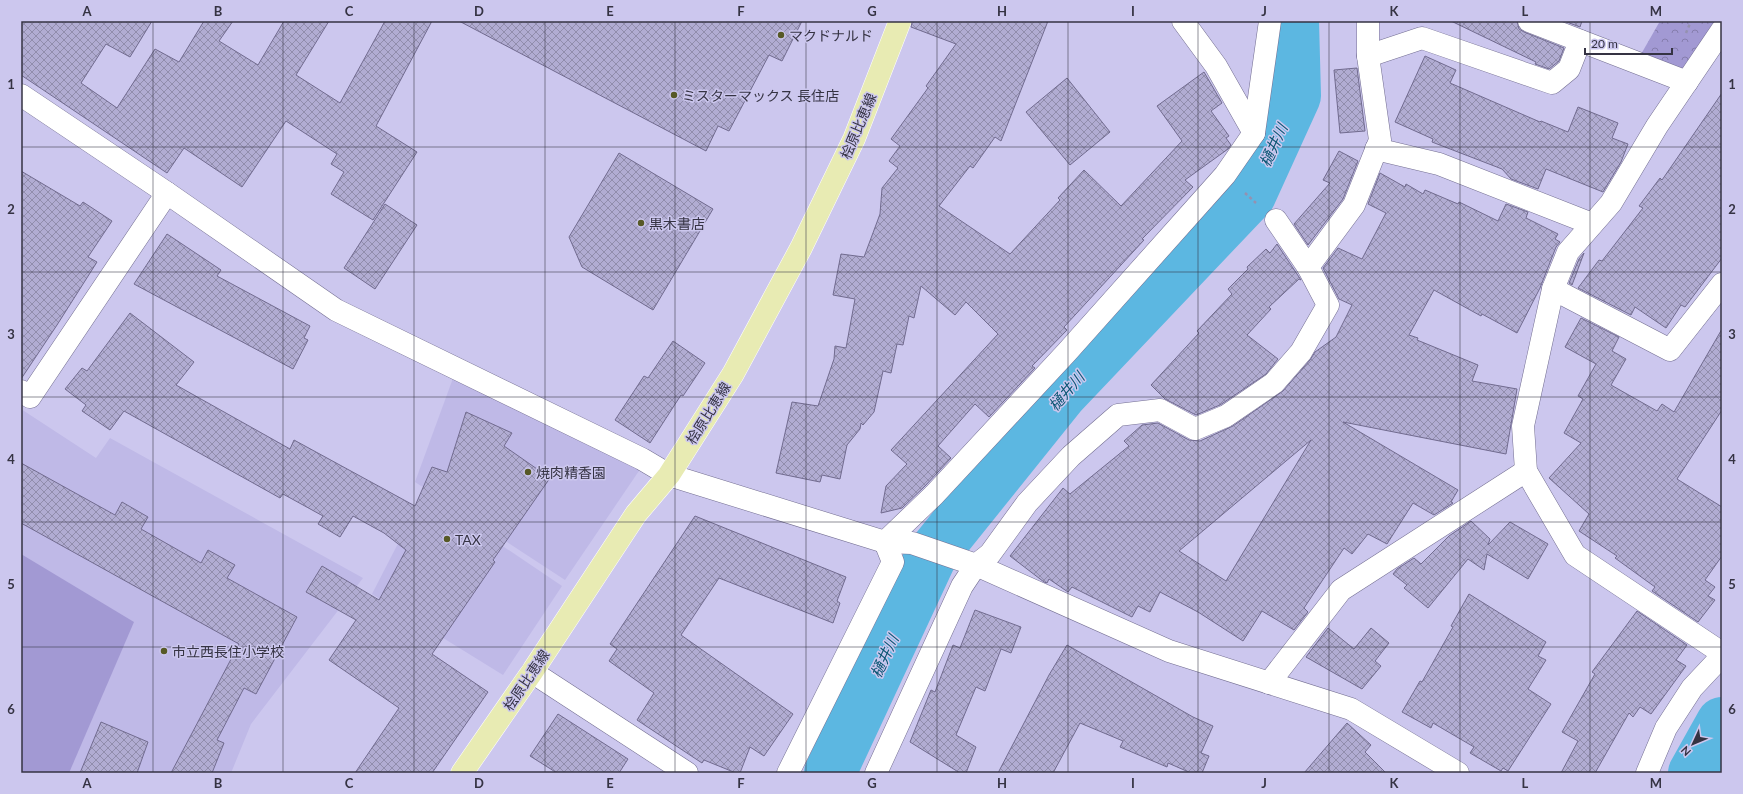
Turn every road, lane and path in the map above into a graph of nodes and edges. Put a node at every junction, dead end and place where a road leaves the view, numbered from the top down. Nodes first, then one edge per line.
1 (900, 21) edge
2 (1183, 21) edge
3 (1270, 21) edge
4 (1368, 21) edge
5 (1529, 21) edge
6 (1691, 21) edge
7 (1688, 30) dead end
8 (1722, 30) edge
9 (1580, 41) junction
10 (1368, 56) junction
11 (1687, 82) junction
12 (21, 95) edge
13 (1254, 133) junction
14 (1376, 149) junction
15 (1227, 177) junction
16 (167, 193) junction
17 (1276, 220) joint
18 (1592, 224) junction
19 (1308, 267) junction
20 (1722, 284) edge
21 (1553, 289) junction
22 (21, 391) edge
23 (1526, 471) junction
24 (669, 475) junction
25 (885, 542) junction
26 (976, 565) junction
27 (1722, 653) edge
28 (1722, 656) edge
29 (532, 672) junction
30 (1269, 683) junction
31 (462, 773) edge
32 (687, 773) edge
33 (788, 773) edge
34 (876, 773) edge
35 (1458, 773) edge
36 (1647, 773) edge

1 - 24 main road, 桧原比恵線
2 - 13 street
3 - 13 street
4 - 10 street
5 - 9 street
6 - 7 path
8 - 11 street
9 - 10 street
9 - 11 street
10 - 14 street
11 - 18 street
12 - 16 street
13 - 15 street
14 - 18 street
14 - 19 street
15 - 17 path
15 - 25 street
16 - 22 street
16 - 24 street
17 - 19 street
18 - 21 street
19 - 26 street
20 - 21 street
21 - 23 street
23 - 27 street
23 - 30 street
24 - 25 street
24 - 29 main road, 桧原比恵線
25 - 26 street
25 - 33 street
26 - 30 street
26 - 34 street
28 - 36 street
29 - 31 main road, 桧原比恵線
29 - 32 street
30 - 35 street

